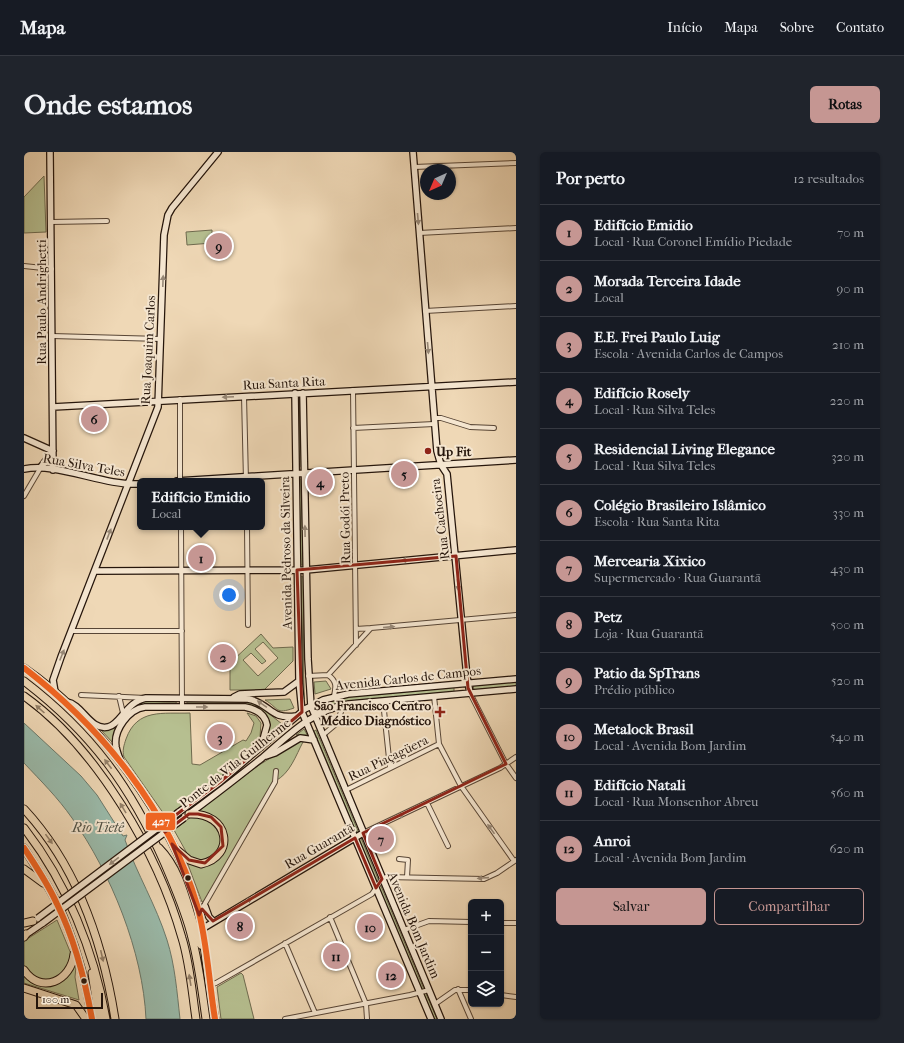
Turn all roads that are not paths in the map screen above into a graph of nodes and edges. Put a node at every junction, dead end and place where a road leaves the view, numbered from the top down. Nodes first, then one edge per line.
1 (50, 152) edge
2 (218, 152) edge
3 (412, 152) edge
4 (516, 163) edge
5 (414, 167) junction
6 (107, 221) dead end
7 (51, 222) junction
8 (516, 228) edge
9 (419, 233) junction
10 (24, 266) edge
11 (52, 269) junction
12 (516, 306) edge
13 (425, 311) junction
14 (52, 336) junction
15 (161, 339) junction
16 (516, 382) edge
17 (431, 386) junction
18 (353, 390) junction
19 (295, 393) junction
20 (303, 393) junction
21 (244, 396) junction
22 (180, 399) junction
23 (158, 400) junction
24 (53, 407) junction
25 (434, 421) junction
26 (353, 428) junction
27 (494, 428) dead end
28 (24, 438) edge
29 (53, 451) junction
30 (516, 460) edge
31 (441, 465) junction
32 (41, 467) junction
33 (24, 469) edge
34 (53, 470) junction
35 (354, 470) junction
36 (296, 474) junction
37 (304, 474) junction
38 (179, 478) edge
39 (246, 478) edge
40 (256, 478) edge
41 (129, 484) junction
42 (137, 484) edge
43 (24, 496) edge
44 (181, 530) edge
45 (247, 530) edge
46 (516, 550) edge
47 (456, 556) junction
48 (356, 565) junction
49 (182, 570) junction
50 (248, 570) junction
51 (297, 570) junction
52 (306, 570) junction
53 (95, 571) junction
54 (516, 615) edge
55 (462, 620) junction
56 (248, 625) dead end
57 (371, 628) junction
58 (356, 629) junction
59 (72, 631) junction
60 (182, 631) junction
61 (356, 645) junction
62 (24, 668) edge
63 (328, 675) junction
64 (308, 676) junction
65 (516, 679) edge
66 (24, 681) edge
67 (299, 681) junction
68 (467, 683) junction
69 (516, 689) edge
70 (56, 692) junction
71 (470, 693) junction
72 (81, 695) dead end
73 (24, 696) edge
74 (119, 696) junction
75 (334, 696) junction
76 (434, 696) junction
77 (182, 697) junction
78 (146, 698) junction
79 (233, 698) junction
80 (383, 701) junction
81 (66, 702) junction
82 (311, 706) junction
83 (182, 707) junction
84 (302, 712) junction
85 (341, 712) dead end
86 (123, 713) junction
87 (315, 715) junction
88 (296, 716) junction
89 (306, 721) junction
90 (323, 735) junction
91 (314, 740) junction
92 (439, 744) junction
93 (261, 747) junction
94 (262, 757) junction
95 (516, 757) edge
96 (121, 762) junction
97 (506, 764) junction
98 (390, 768) junction
99 (276, 771) dead end
100 (516, 778) edge
101 (461, 786) junction
102 (346, 790) junction
103 (427, 803) junction
104 (24, 808) edge
105 (186, 816) junction
106 (24, 828) edge
107 (363, 833) junction
108 (355, 838) junction
109 (172, 844) junction
110 (156, 845) junction
111 (448, 846) dead end
112 (24, 848) edge
113 (399, 859) dead end
114 (515, 860) edge
115 (24, 869) edge
116 (407, 877) junction
117 (382, 879) junction
118 (48, 887) junction
119 (376, 888) junction
120 (205, 906) junction
121 (199, 915) junction
122 (330, 917) junction
123 (36, 920) junction
124 (213, 921) junction
125 (468, 922) edge
126 (24, 923) edge
127 (504, 923) edge
128 (516, 923) edge
129 (202, 930) junction
130 (404, 930) junction
131 (25, 934) edge
132 (285, 943) junction
133 (75, 952) junction
134 (89, 953) junction
135 (205, 954) junction
136 (24, 970) edge
137 (210, 985) junction
138 (24, 988) edge
139 (458, 989) junction
140 (429, 990) junction
141 (468, 990) edge
142 (419, 993) junction
143 (504, 995) edge
144 (516, 997) edge
145 (366, 1004) junction
146 (435, 1004) junction
147 (315, 1013) junction
148 (310, 1017) edge
149 (86, 1019) edge
150 (92, 1019) edge
151 (98, 1019) edge
152 (106, 1019) edge
153 (114, 1019) edge
154 (196, 1019) edge
155 (206, 1019) edge
156 (215, 1019) edge
157 (285, 1019) edge
158 (367, 1019) edge
159 (431, 1019) edge
160 (441, 1019) edge
161 (471, 1019) edge

1 - 7 main road, Rua Paulo Andrighetti
15 -> 2 main road, Rua Joaquim Carlos
3 - 5 main road, Rua Cachoeira
4 - 5 street
5 -> 9 main road, Rua Cachoeira
6 - 7 street
7 - 11 main road, Rua Paulo Andrighetti
8 - 9 street
9 - 13 main road, Rua Cachoeira
10 - 11 street
11 - 14 main road, Rua Paulo Andrighetti
12 - 13 street
13 -> 17 main road, Rua Cachoeira
14 - 15 street
14 - 24 main road, Rua Paulo Andrighetti
15 - 23 main road, Rua Joaquim Carlos
16 - 17 main road, Rua Santa Rita
17 - 18 main road, Rua Santa Rita
17 - 25 main road, Rua Cachoeira
18 - 20 main road, Rua Santa Rita
18 - 26 street, Rua Godói Preto
19 - 20 main road, Rua Santa Rita
19 - 21 main road, Rua Santa Rita
19 - 36 main road, Avenida Pedroso da Silveira
20 - 37 main road, Avenida Pedroso da Silveira
21 -> 22 main road, Rua Santa Rita
21 - 39 street
22 - 23 main road, Rua Santa Rita
22 - 38 street
23 - 24 main road, Rua Santa Rita
23 - 41 main road, Rua Joaquim Carlos
24 - 29 main road, Rua Paulo Andrighetti
25 - 26 street
25 - 27 street
25 - 31 main road, Rua Cachoeira
26 - 35 street, Rua Godói Preto
28 - 29 main road
29 - 32 main road
29 - 34 main road, Rua Paulo Andrighetti
30 - 31 main road
31 - 35 main road
31 - 47 main road, Rua Cachoeira
32 - 33 main road, Rua Silva Teles
32 - 34 main road, Rua Silva Teles
32 - 43 street
34 - 41 main road, Rua Silva Teles
35 - 37 main road
35 - 48 street, Rua Godói Preto
36 - 37 main road
36 - 40 main road
36 - 51 main road, Avenida Pedroso da Silveira
52 -> 37 main road, Avenida Pedroso da Silveira
41 - 42 main road, Rua Silva Teles
53 -> 41 main road, Rua Joaquim Carlos
44 - 49 street
45 - 50 street
46 - 47 main road
47 -> 48 main road
47 -> 55 main road, Rua Cachoeira
48 - 52 main road
48 - 58 street, Rua Godói Preto
49 - 50 main road
49 - 53 main road
49 - 60 street
50 - 51 main road
50 - 56 street
51 - 52 main road
51 - 67 main road, Avenida Pedroso da Silveira
52 - 64 main road, Avenida Pedroso da Silveira
53 - 59 main road, Rua Joaquim Carlos
54 - 55 street
57 -> 55 street
55 - 68 main road, Rua Cachoeira
57 - 58 street
57 - 61 street
58 - 61 street, Rua Godói Preto
59 - 60 street
70 -> 59 main road, Rua Joaquim Carlos
60 - 77 street
61 - 63 street
62 - 70 highway
63 - 64 street
63 - 75 street
64 - 82 main road, Avenida Pedroso da Silveira
65 - 68 main road, Avenida Carlos de Campos
110 -> 66 highway
67 - 79 main road
67 - 84 main road, Avenida Pedroso da Silveira
68 - 71 main road, Rua Cachoeira
68 - 75 main road, Avenida Carlos de Campos
69 - 71 main road, Avenida Carlos de Campos
70 - 81 highway
71 - 76 main road, Avenida Carlos de Campos
71 - 97 street, Rua Cachoeira
72 - 74 street
154 -> 73 highway
74 - 78 street
74 - 86 street
75 - 82 main road, Avenida Carlos de Campos
76 - 80 main road, Avenida Carlos de Campos
76 - 92 street
77 - 78 main road
77 - 79 main road
77 - 83 street
78 - 86 main road
88 -> 79 main road
80 - 87 main road, Avenida Carlos de Campos
80 - 98 street
81 - 86 main road
81 - 96 highway
82 - 84 main road, Avenida Carlos de Campos
82 - 87 main road, Avenida Bom Jardim
83 -> 93 main road
83 - 96 main road
84 - 88 main road, Avenida Carlos de Campos
84 - 89 main road, Avenida Bom Jardim
85 - 90 street
87 - 89 main road, Avenida Carlos de Campos
87 - 90 main road, Avenida Bom Jardim
88 - 93 main road, Ponte da Vila Guilherme
89 - 91 main road, Avenida Bom Jardim
89 - 94 main road, Ponte da Vila Guilherme
90 - 102 main road, Avenida Bom Jardim
91 - 94 main road
91 - 108 main road, Avenida Bom Jardim
92 - 98 street, Rua Piaçagüera
92 - 101 street
93 -> 123 main road, Ponte da Vila Guilherme, bridge
94 - 105 main road, Ponte da Vila Guilherme
95 - 97 street, Rua Guarantã
96 - 109 highway
97 - 100 street, Rua Cachoeira
97 - 101 street, Rua Guarantã
98 - 102 street, Rua Piaçagüera
99 - 120 street
101 - 103 street, Rua Guarantã
114 -> 101 street
102 - 107 main road, Avenida Bom Jardim
107 -> 103 street, Rua Guarantã
103 - 111 street
104 -> 153 highway
105 - 109 highway
105 - 131 main road, Ponte da Vila Guilherme, bridge
106 - 134 highway
107 - 108 main road, Rua Guarantã
107 - 117 main road, Avenida Bom Jardim
108 - 119 main road, Avenida Bom Jardim
124 -> 108 main road, Rua Guarantã
109 - 121 highway
110 - 135 highway
110 - 155 highway
112 - 118 highway
113 - 116 street
114 -> 116 street
115 - 118 highway
116 - 117 street
117 - 119 street
117 - 130 main road, Avenida Bom Jardim
118 - 133 highway
119 - 122 street
119 - 142 main road, Avenida Bom Jardim
120 - 121 street
120 - 124 main road
121 - 129 highway
122 - 132 street
122 - 145 street
123 - 126 highway
123 - 131 main road, Ponte da Vila Guilherme
124 - 129 main road, Rua Guarantã
125 - 130 street
127 - 128 street
129 - 135 highway
130 - 140 main road, Avenida Bom Jardim
132 - 137 street
132 - 147 street
133 - 136 highway
133 - 150 highway
134 - 151 highway
134 - 152 highway
135 - 137 highway
137 - 156 highway
138 - 149 highway
139 - 141 street
139 - 146 street
139 - 161 street
140 - 142 street
140 - 146 main road, Avenida Bom Jardim
142 - 145 street
142 - 159 main road, Avenida Bom Jardim
143 - 144 street
145 - 147 street
145 - 158 street
146 - 160 main road, Avenida Bom Jardim
147 - 148 street
148 - 157 street

